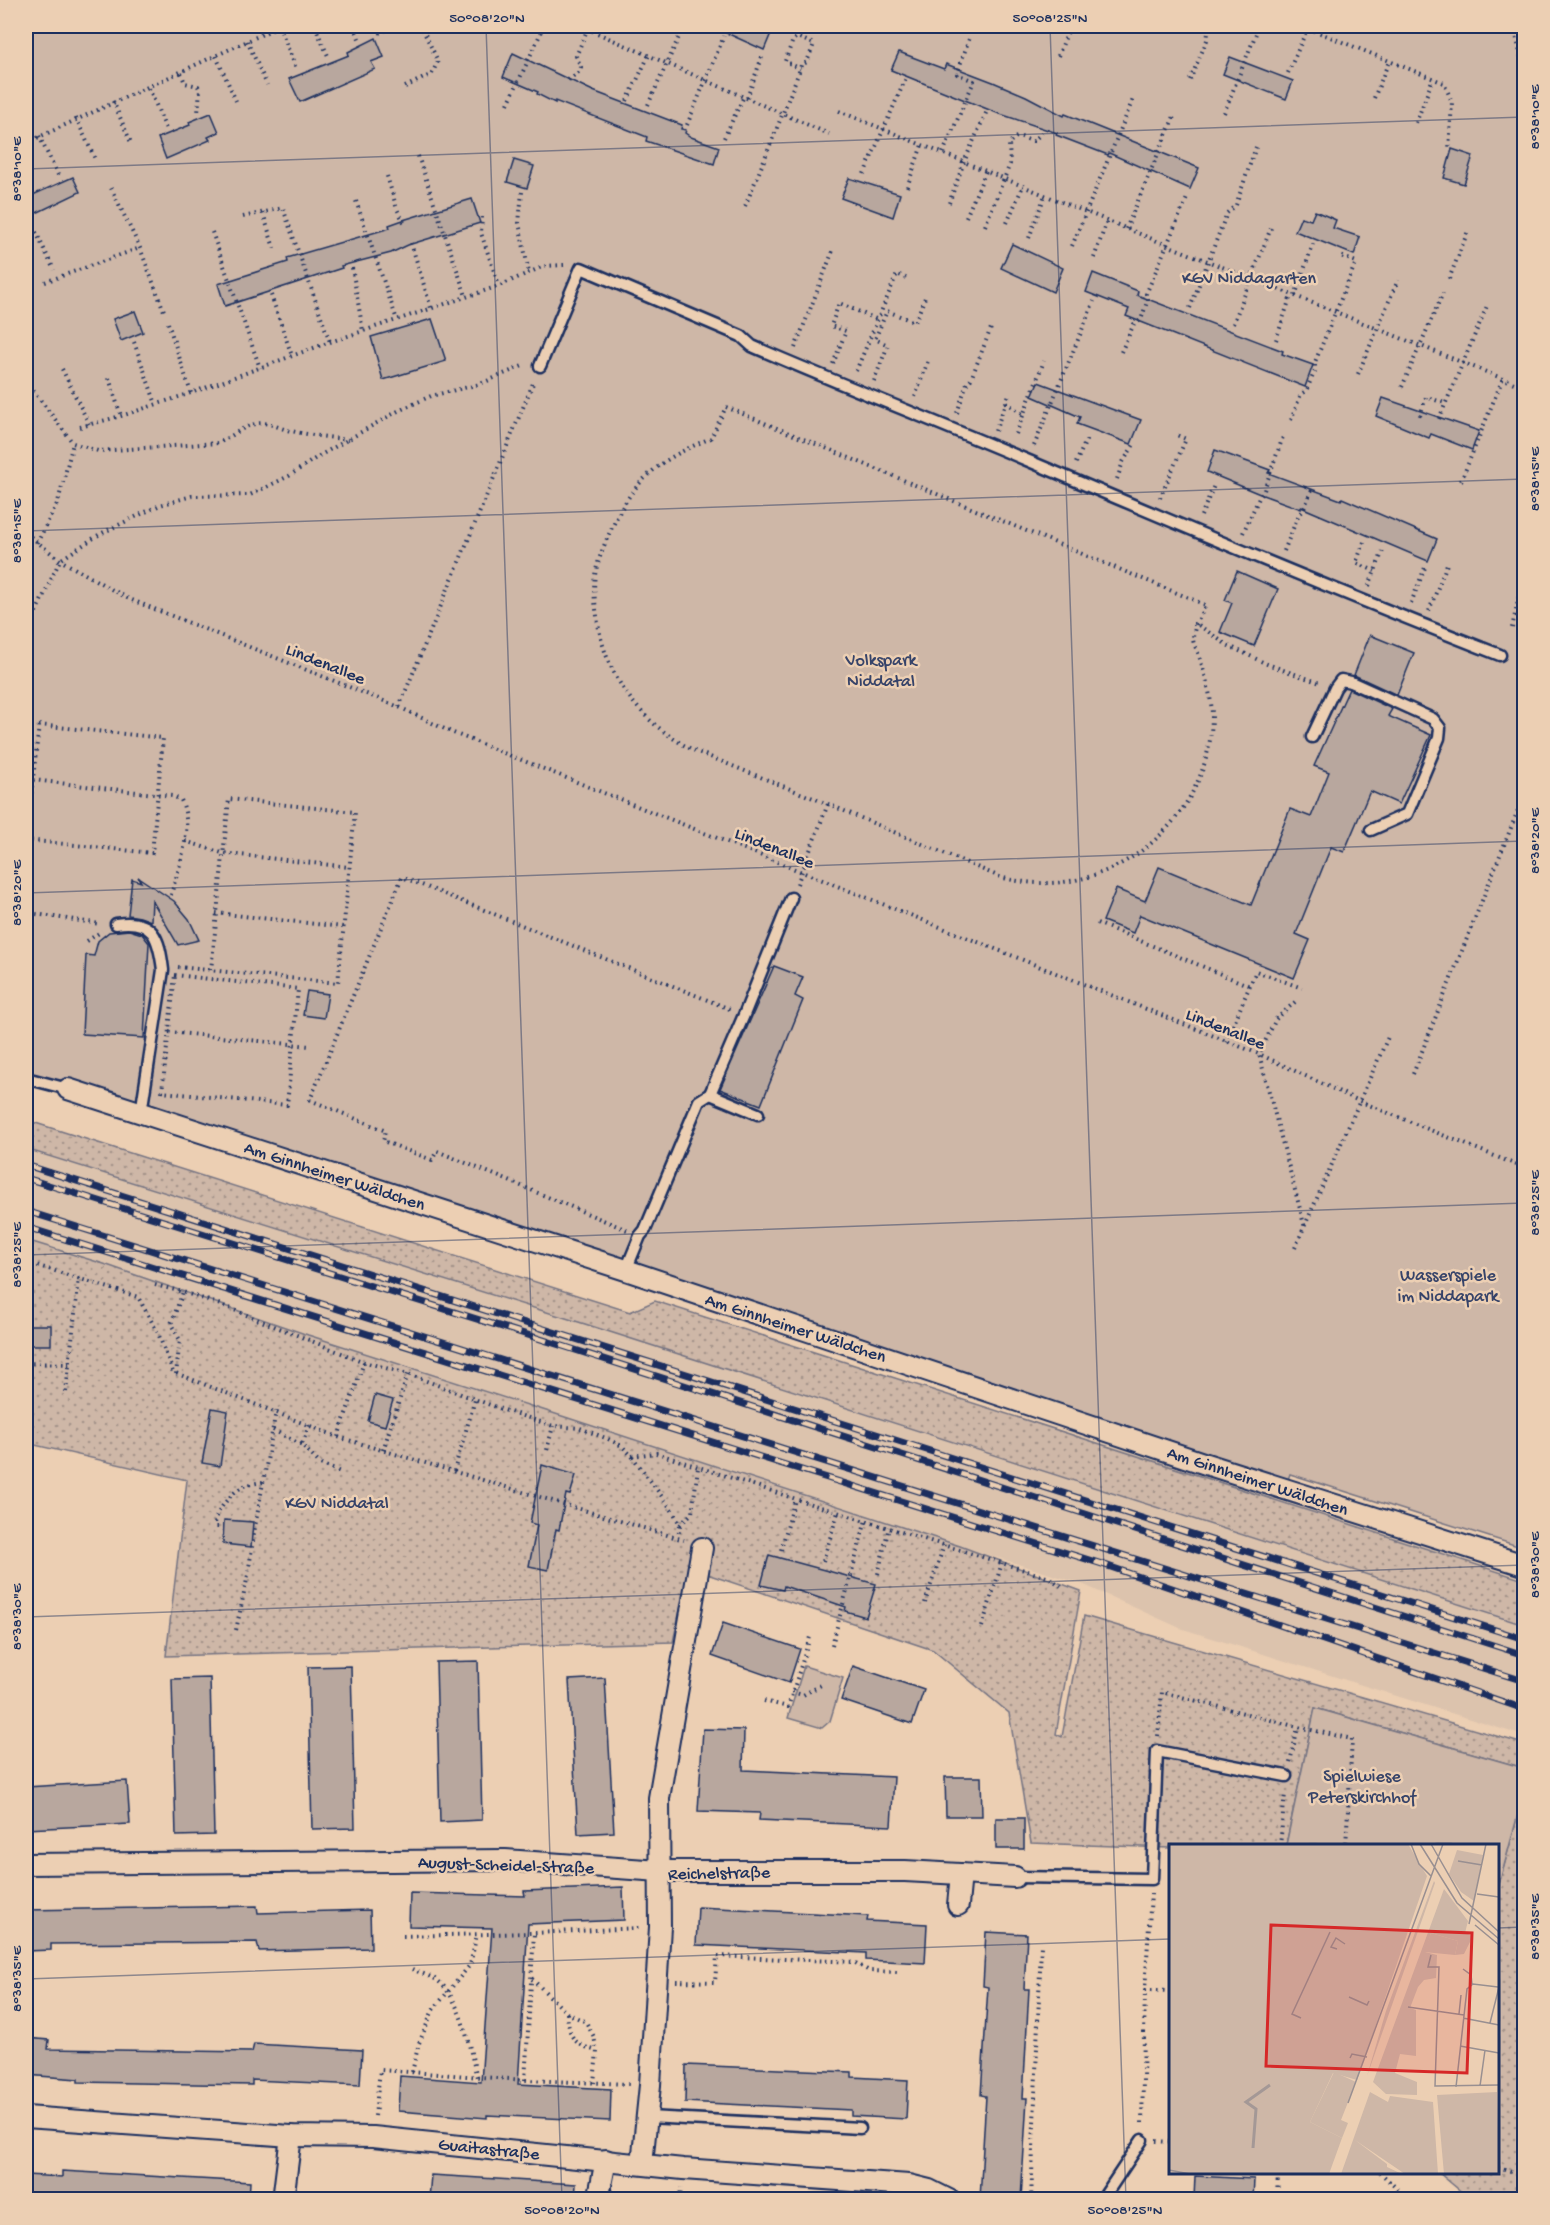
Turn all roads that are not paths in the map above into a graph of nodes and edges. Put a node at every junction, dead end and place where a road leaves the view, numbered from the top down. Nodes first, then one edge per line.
1 (542, 362) road end
2 (1500, 655) dead end
3 (1312, 737) dead end
4 (1371, 830) dead end
5 (791, 898) road end
6 (112, 925) road end
7 (26, 1078) edge
8 (68, 1089) joint
9 (710, 1094) junction
10 (141, 1113) junction
11 (758, 1114) dead end
12 (627, 1270) junction
13 (702, 1548) road end
14 (1524, 1565) edge
15 (1286, 1776) dead end
16 (26, 1864) edge
17 (660, 1871) junction
18 (961, 1874) junction
19 (1015, 1877) joint
20 (958, 1905) dead end
21 (26, 2117) edge
22 (648, 2117) junction
23 (860, 2127) dead end
24 (291, 2136) junction
25 (1142, 2140) road end
26 (606, 2160) junction
27 (642, 2164) junction
28 (283, 2199) edge
29 (598, 2199) edge
30 (949, 2199) edge
31 (1102, 2199) edge

1 - 2 lane
3 - 4 lane
5 - 9 lane
6 - 10 lane
7 - 8 lane
8 - 10 street, Am Ginnheimer Wäldchen
9 - 11 lane
9 - 12 lane
10 - 12 street, Am Ginnheimer Wäldchen
12 - 14 street, Am Ginnheimer Wäldchen
13 - 17 street
15 - 19 lane
16 - 17 street, August-Scheidel-Straße
17 - 18 street, Reichelstraße
17 - 22 street, Reichelstraße
18 - 19 street, Reichelstraße
18 - 20 street
21 - 24 street, Guaitastraße
22 - 23 lane
22 - 27 street, Reichelstraße
24 - 26 street, Guaitastraße
24 - 28 street
25 - 31 lane
26 - 27 street, Guaitastraße
26 - 29 street
27 - 30 street, Guaitastraße

